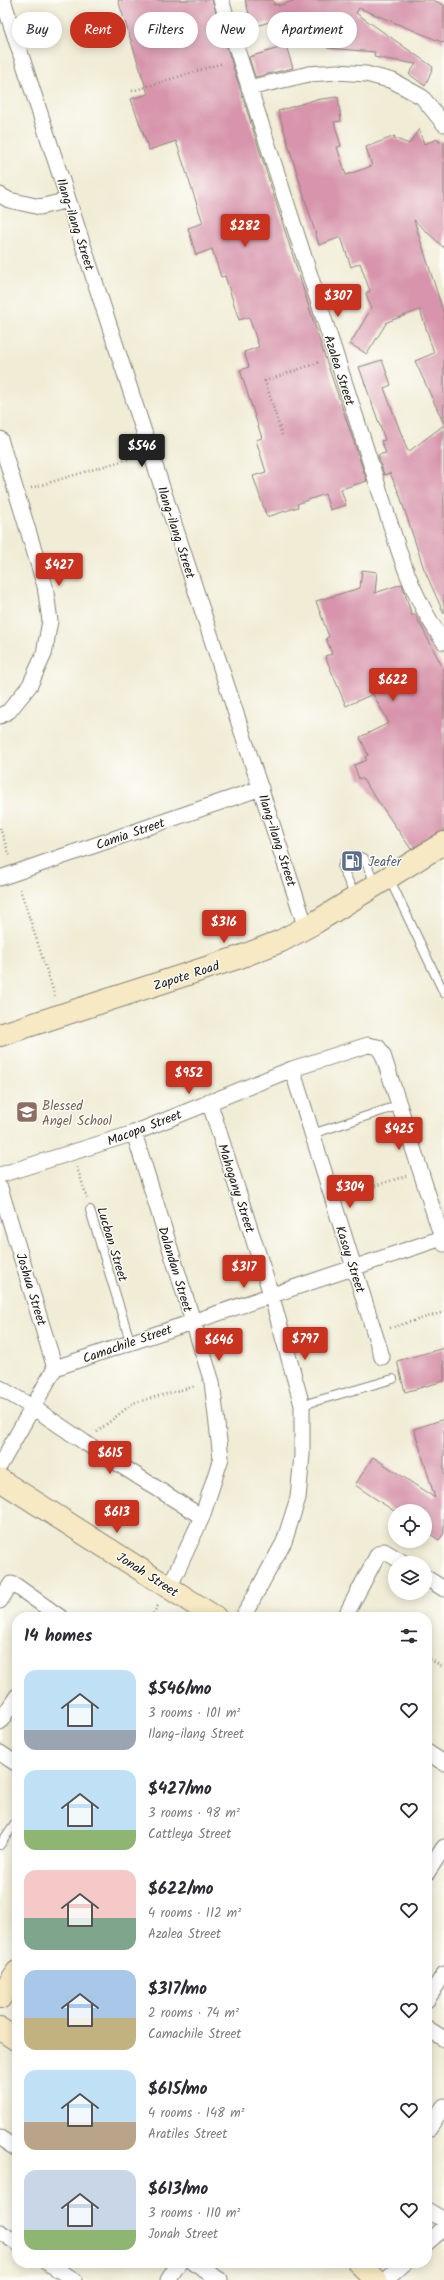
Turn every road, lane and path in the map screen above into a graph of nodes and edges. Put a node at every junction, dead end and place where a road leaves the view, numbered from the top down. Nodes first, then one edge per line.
1 (3, 0) edge
2 (221, 0) edge
3 (239, 58) junction
4 (249, 88) junction
5 (132, 91) dead end
6 (444, 124) edge
7 (0, 195) edge
8 (68, 200) junction
9 (336, 357) junction
10 (282, 435) dead end
11 (0, 439) edge
12 (151, 452) junction
13 (17, 492) junction
14 (444, 642) edge
15 (0, 716) edge
16 (261, 788) junction
17 (0, 828) edge
18 (444, 843) edge
19 (15, 874) junction
20 (0, 878) edge
21 (383, 882) junction
22 (356, 898) junction
23 (306, 928) junction
24 (444, 993) edge
25 (61, 1015) junction
26 (0, 1035) edge
27 (292, 1069) junction
28 (209, 1101) junction
29 (400, 1105) junction
30 (134, 1133) junction
31 (312, 1134) junction
32 (73, 1153) junction
33 (420, 1172) junction
34 (0, 1175) edge
35 (0, 1188) edge
36 (332, 1199) junction
37 (90, 1210) joint
38 (443, 1241) edge
39 (355, 1269) junction
40 (271, 1294) junction
41 (444, 1312) edge
42 (192, 1321) junction
43 (374, 1333) junction
44 (130, 1341) junction
45 (382, 1357) dead end
46 (55, 1368) junction
47 (393, 1379) dead end
48 (212, 1382) junction
49 (0, 1388) edge
50 (302, 1405) junction
51 (34, 1408) junction
52 (84, 1442) junction
53 (0, 1465) edge
54 (0, 1480) edge
55 (202, 1517) junction
56 (392, 1556) edge
57 (432, 1581) edge
58 (169, 1588) junction
59 (444, 1589) edge
60 (0, 1600) edge
61 (53, 1612) edge
62 (207, 1612) edge
63 (246, 1612) edge
64 (348, 1612) edge
65 (432, 1660) edge
66 (444, 1668) edge
67 (12, 1704) edge
68 (0, 1722) edge
69 (0, 1753) edge
70 (432, 1755) edge
71 (12, 1761) edge
72 (444, 1763) edge
73 (12, 1827) edge
74 (0, 1845) edge
75 (438, 1855) edge
76 (432, 1865) edge
77 (444, 1974) edge
78 (12, 1980) edge
79 (432, 1992) edge
80 (0, 1998) edge
81 (0, 2029) edge
82 (432, 2031) edge
83 (12, 2037) edge
84 (444, 2039) edge
85 (444, 2106) edge
86 (432, 2124) edge
87 (0, 2138) edge
88 (12, 2146) edge
89 (432, 2213) edge
90 (444, 2220) edge
91 (444, 2228) edge
92 (0, 2232) edge
93 (432, 2239) edge
94 (12, 2240) edge
95 (54, 2268) edge
96 (176, 2268) edge
97 (201, 2268) edge
98 (364, 2268) edge
99 (399, 2268) edge
100 (66, 2278) edge
101 (168, 2280) edge
102 (220, 2280) edge
103 (376, 2280) edge
104 (386, 2280) edge

1 - 8 street, Ilang-ilang Street
2 - 3 street, Azalea Street
3 - 4 street, Azalea Street
3 - 5 path
4 - 6 street
4 - 9 street, Azalea Street
7 - 8 street
8 - 12 street, Ilang-ilang Street
9 - 10 path
9 - 14 street, Azalea Street
11 - 13 street
12 - 13 path
12 - 16 street, Ilang-ilang Street
13 - 15 street
16 - 19 street, Camia Street
16 - 23 street, Ilang-ilang Street
17 - 19 path
18 - 21 main road, Zapote Road
19 - 20 street, Camia Street
19 - 25 path
21 - 22 main road, Zapote Road
21 - 22 lane
21 - 24 lane
22 - 23 main road, Zapote Road
23 - 25 main road, Zapote Road
25 - 26 main road, Zapote Road
27 - 28 street, Macopa Street
27 - 29 street, Macopa Street
27 - 31 street, Kasoy Street
28 - 30 street, Macopa Street
28 - 40 street, Mahogany Street
29 - 31 lane
29 - 33 street
30 - 32 street, Macopa Street
30 - 42 street, Dalandan Street
31 - 36 street, Kasoy Street
32 - 34 street, Macopa Street
32 - 37 path, Lucban Street
33 - 36 path
33 - 38 street
35 - 46 street, Joshua Street
36 - 39 street, Kasoy Street
37 - 44 lane, Lucban Street
38 - 39 street, Camachile Street
39 - 40 street, Camachile Street
39 - 43 street, Kasoy Street
40 - 42 street, Camachile Street
40 - 50 street, Mahogany Street
41 - 43 path
42 - 44 street, Camachile Street
42 - 48 street, Dalandan Street
43 - 45 street, Kasoy Street
44 - 46 street, Camachile Street
46 - 51 street
47 - 50 lane
48 - 52 path
48 - 55 street, Dalandan Street
49 - 51 street
50 - 63 street, Mahogany Street
51 - 52 street
51 - 53 street
52 - 55 street
54 - 58 main road, Jonah Street
55 - 58 street, Dalandan Street
56 - 64 street
57 - 59 street
58 - 62 main road, Jonah Street
60 - 61 street
65 - 66 path
67 - 68 street
69 - 71 street
70 - 72 street
73 - 74 lane
75 - 76 street
77 - 79 street
78 - 80 main road
81 - 83 main road
82 - 84 street
85 - 86 street
87 - 88 street
89 - 90 street
91 - 93 street
92 - 94 street
95 - 100 street
96 - 101 street
97 - 102 street
98 - 103 main road
99 - 104 street

